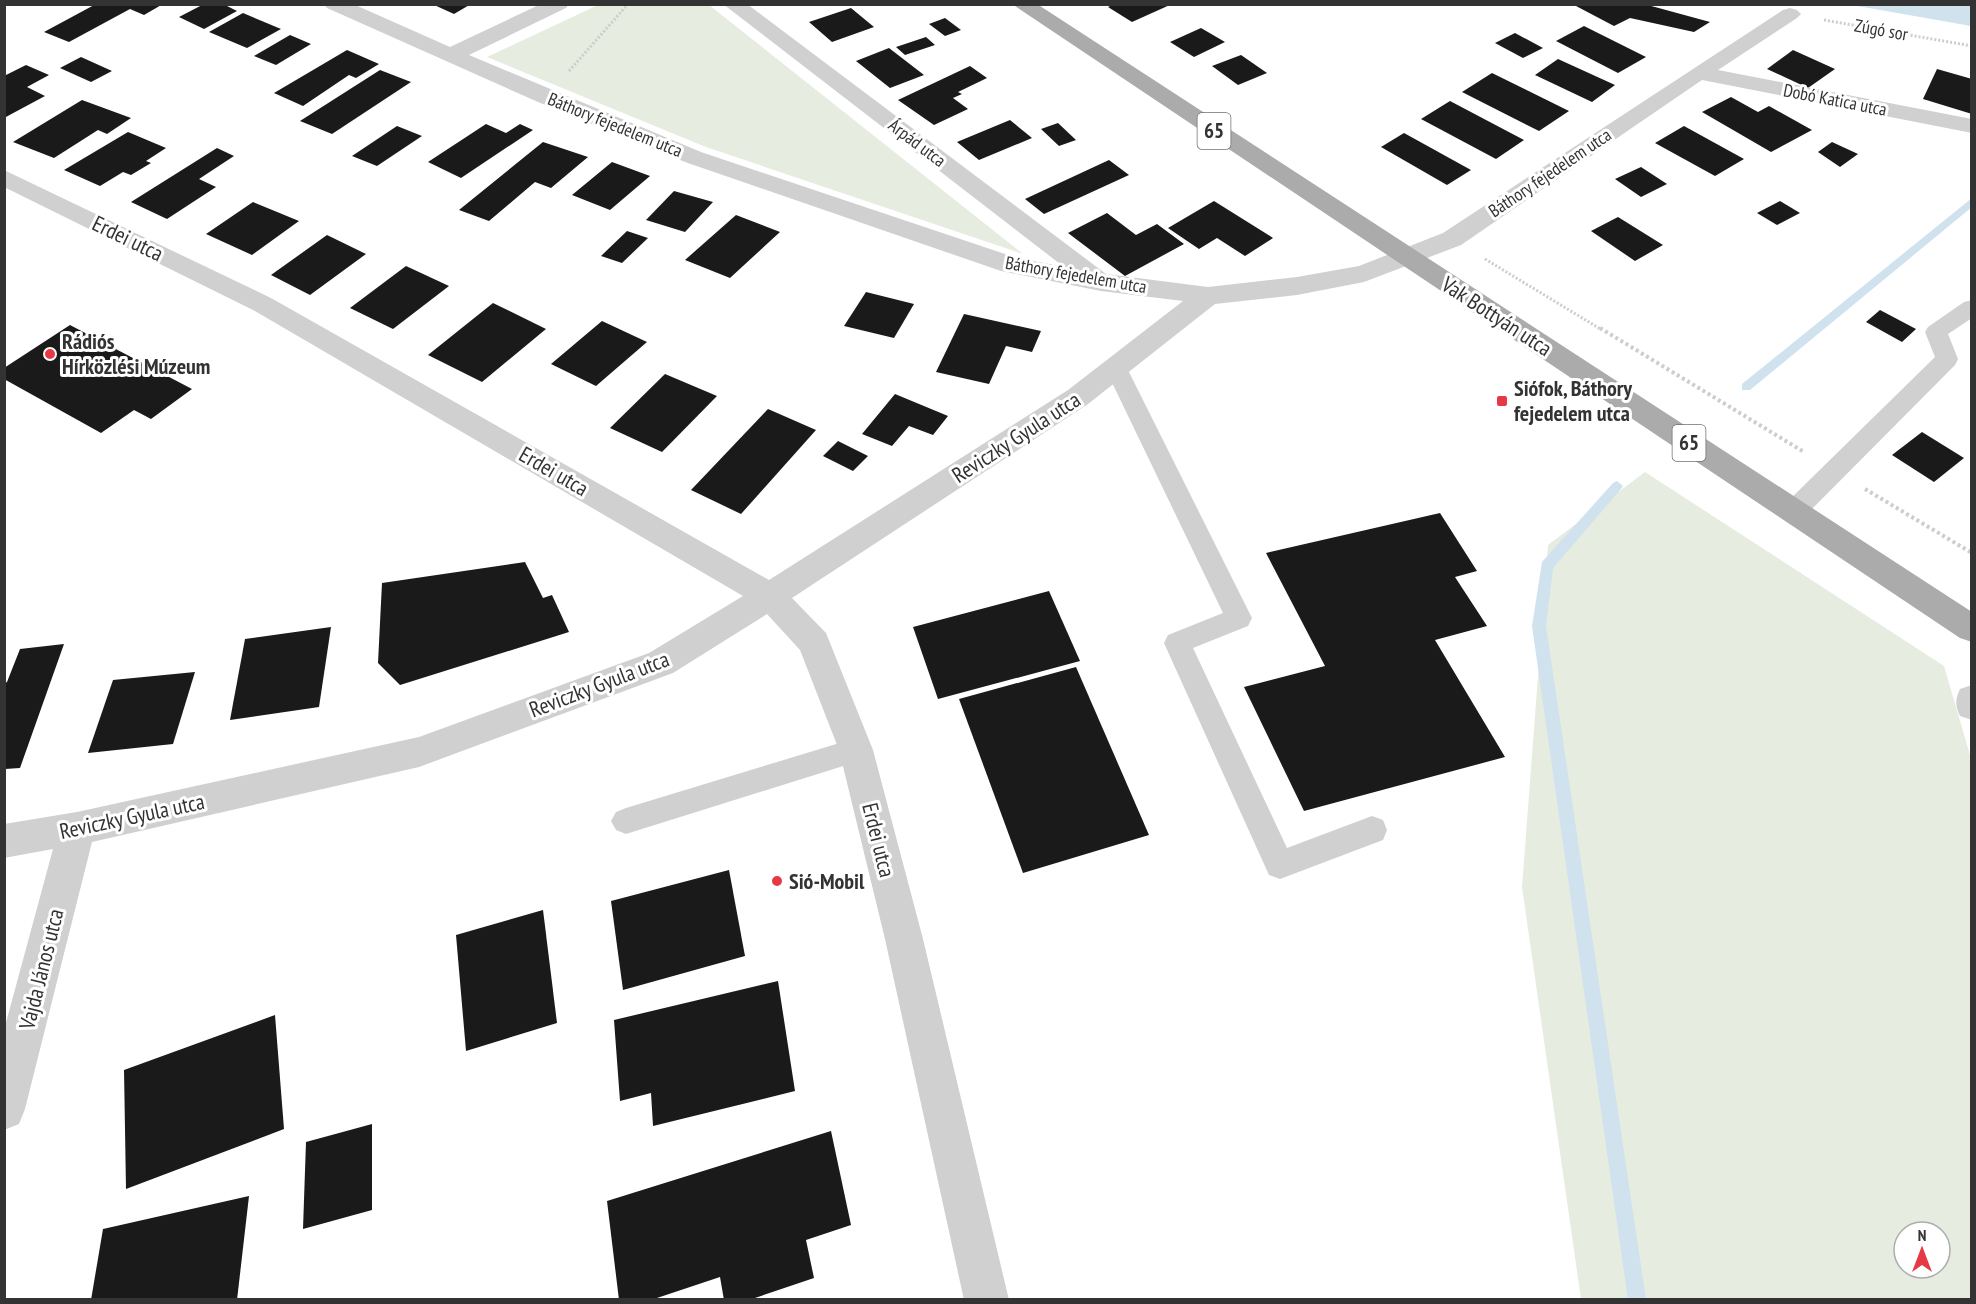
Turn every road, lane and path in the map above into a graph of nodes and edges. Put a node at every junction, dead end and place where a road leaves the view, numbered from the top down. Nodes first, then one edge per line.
1 (334, 4) edge
2 (559, 4) edge
3 (628, 4) edge
4 (733, 4) edge
5 (1022, 4) edge
6 (1790, 14) joint
7 (1971, 46) edge
8 (451, 55) junction
9 (1698, 73) junction
10 (546, 97) junction
11 (1971, 126) edge
12 (4, 177) edge
13 (1452, 239) junction
14 (1407, 257) junction
15 (1101, 282) junction
16 (1208, 296) junction
17 (1971, 307) edge
18 (1116, 368) junction
19 (1835, 471) junction
20 (1793, 512) junction
21 (1971, 553) edge
22 (770, 596) junction
23 (1971, 629) edge
24 (1971, 699) edge
25 (1971, 706) edge
26 (856, 750) junction
27 (626, 820) dead end
28 (77, 829) junction
29 (1372, 830) dead end
30 (4, 841) edge
31 (4, 1109) edge
32 (987, 1299) edge

1 - 8 street, Báthory fejedelem utca
2 - 8 street
3 - 10 path
4 - 15 street, Árpád utca
5 - 14 main road, Vak Bottyán utca / 65
6 - 7 path, Zúgó sor
6 - 9 street, Báthory fejedelem utca
8 - 10 street, Báthory fejedelem utca
9 - 11 street, Dobó Katica utca
9 - 13 street, Báthory fejedelem utca
10 - 15 street, Báthory fejedelem utca
12 - 22 street, Erdei utca
13 - 14 street, Báthory fejedelem utca
13 - 19 path
14 - 16 street, Báthory fejedelem utca
14 - 20 main road, Vak Bottyán utca / 65
15 - 16 street, Báthory fejedelem utca
16 - 18 street, Reviczky Gyula utca
17 - 19 lane
18 - 22 street, Reviczky Gyula utca
18 - 29 lane
19 - 20 lane
19 - 21 path
20 - 23 main road, Vak Bottyán utca / 65
22 - 26 street, Erdei utca
22 - 28 street, Reviczky Gyula utca
24 - 25 street
26 - 27 lane
26 - 32 street, Erdei utca
28 - 30 street, Reviczky Gyula utca
28 - 31 street, Vajda János utca

